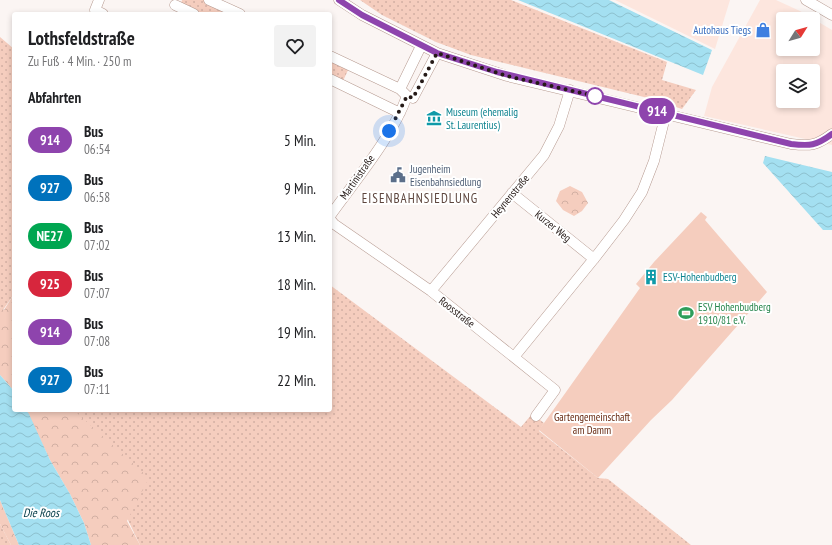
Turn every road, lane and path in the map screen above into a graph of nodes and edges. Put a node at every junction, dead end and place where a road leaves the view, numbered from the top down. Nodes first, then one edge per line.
1 (99, 0) edge
2 (209, 0) edge
3 (339, 0) edge
4 (806, 0) edge
5 (175, 6) edge
6 (99, 12) edge
7 (189, 12) edge
8 (236, 12) edge
9 (832, 15) edge
10 (421, 46) junction
11 (437, 53) junction
12 (332, 57) edge
13 (332, 80) edge
14 (570, 90) junction
15 (407, 94) junction
16 (400, 113) junction
17 (666, 113) junction
18 (832, 134) edge
19 (512, 192) junction
20 (332, 214) edge
21 (332, 220) edge
22 (594, 259) junction
23 (431, 291) junction
24 (514, 357) junction
25 (536, 416) dead end

1 - 6 street
2 - 8 street
3 - 10 street
4 - 9 street
5 - 7 street
10 - 11 street
10 - 15 street, Martinistraße
11 - 14 street
11 - 15 street, Martinistraße
12 - 15 street
13 - 16 street
14 - 17 street
14 - 19 street, Heynenstraße
15 - 16 street, Martinistraße
16 - 20 street, Martinistraße
17 - 18 street
17 - 22 street
19 - 22 street, Kurzer Weg
19 - 23 street, Heynenstraße
21 - 23 street, Roosstraße
22 - 24 street
23 - 24 street, Roosstraße
24 - 25 street, Roosstraße

